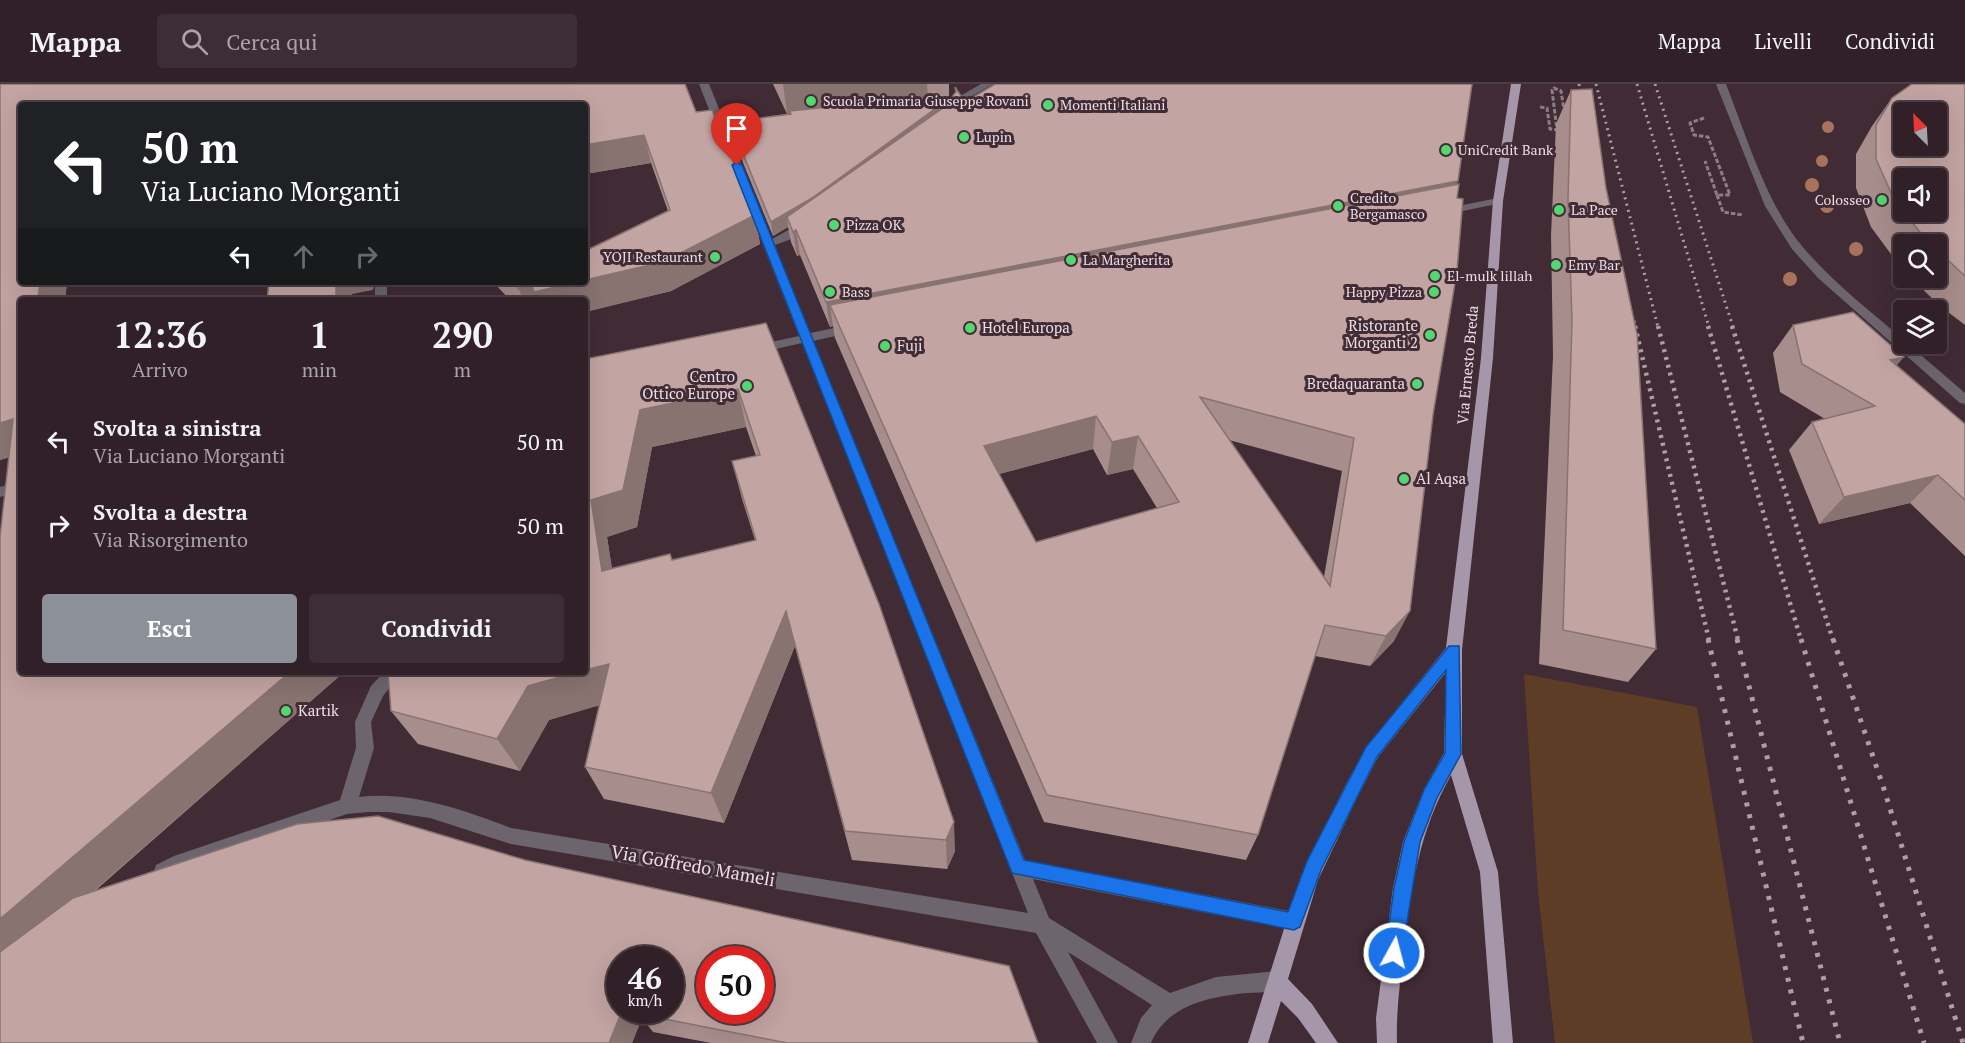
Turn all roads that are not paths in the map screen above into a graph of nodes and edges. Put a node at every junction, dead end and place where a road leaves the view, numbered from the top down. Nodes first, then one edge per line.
1 (704, 84) edge
2 (988, 84) edge
3 (1516, 84) edge
4 (1721, 84) edge
5 (981, 103) edge
6 (941, 106) junction
7 (944, 121) edge
8 (1498, 201) junction
9 (1433, 214) edge
10 (819, 216) edge
11 (768, 244) junction
12 (869, 326) edge
13 (805, 338) junction
14 (739, 353) edge
15 (1965, 400) edge
16 (18, 487) edge
17 (0, 492) edge
18 (1454, 650) junction
19 (390, 675) edge
20 (1453, 754) junction
21 (347, 806) junction
22 (1018, 867) junction
23 (145, 881) edge
24 (1294, 921) junction
25 (1042, 925) junction
26 (1276, 981) junction
27 (1167, 1003) junction
28 (1108, 1043) edge
29 (1141, 1043) edge
30 (1258, 1043) edge
31 (1328, 1043) edge
32 (1387, 1043) edge
33 (1503, 1043) edge

1 - 11 street
2 - 6 street
3 - 8 main road, Via Ernesto Breda
4 - 15 street
5 - 6 street
6 - 7 street
8 - 9 street
8 - 18 main road, Via Ernesto Breda
10 - 11 street
11 - 13 street
12 - 13 street
13 - 14 street
13 - 22 street
16 - 17 street
18 - 20 main road, Via Ernesto Breda
18 - 24 main road
19 - 21 street
20 - 32 main road
20 - 33 main road
21 - 23 street, Via Goffredo Mameli
21 - 25 street, Via Goffredo Mameli
22 - 24 street
22 - 25 street
24 - 26 main road
25 - 27 street
25 - 28 street
26 - 27 street
26 - 30 main road
26 - 31 main road
27 - 29 street

